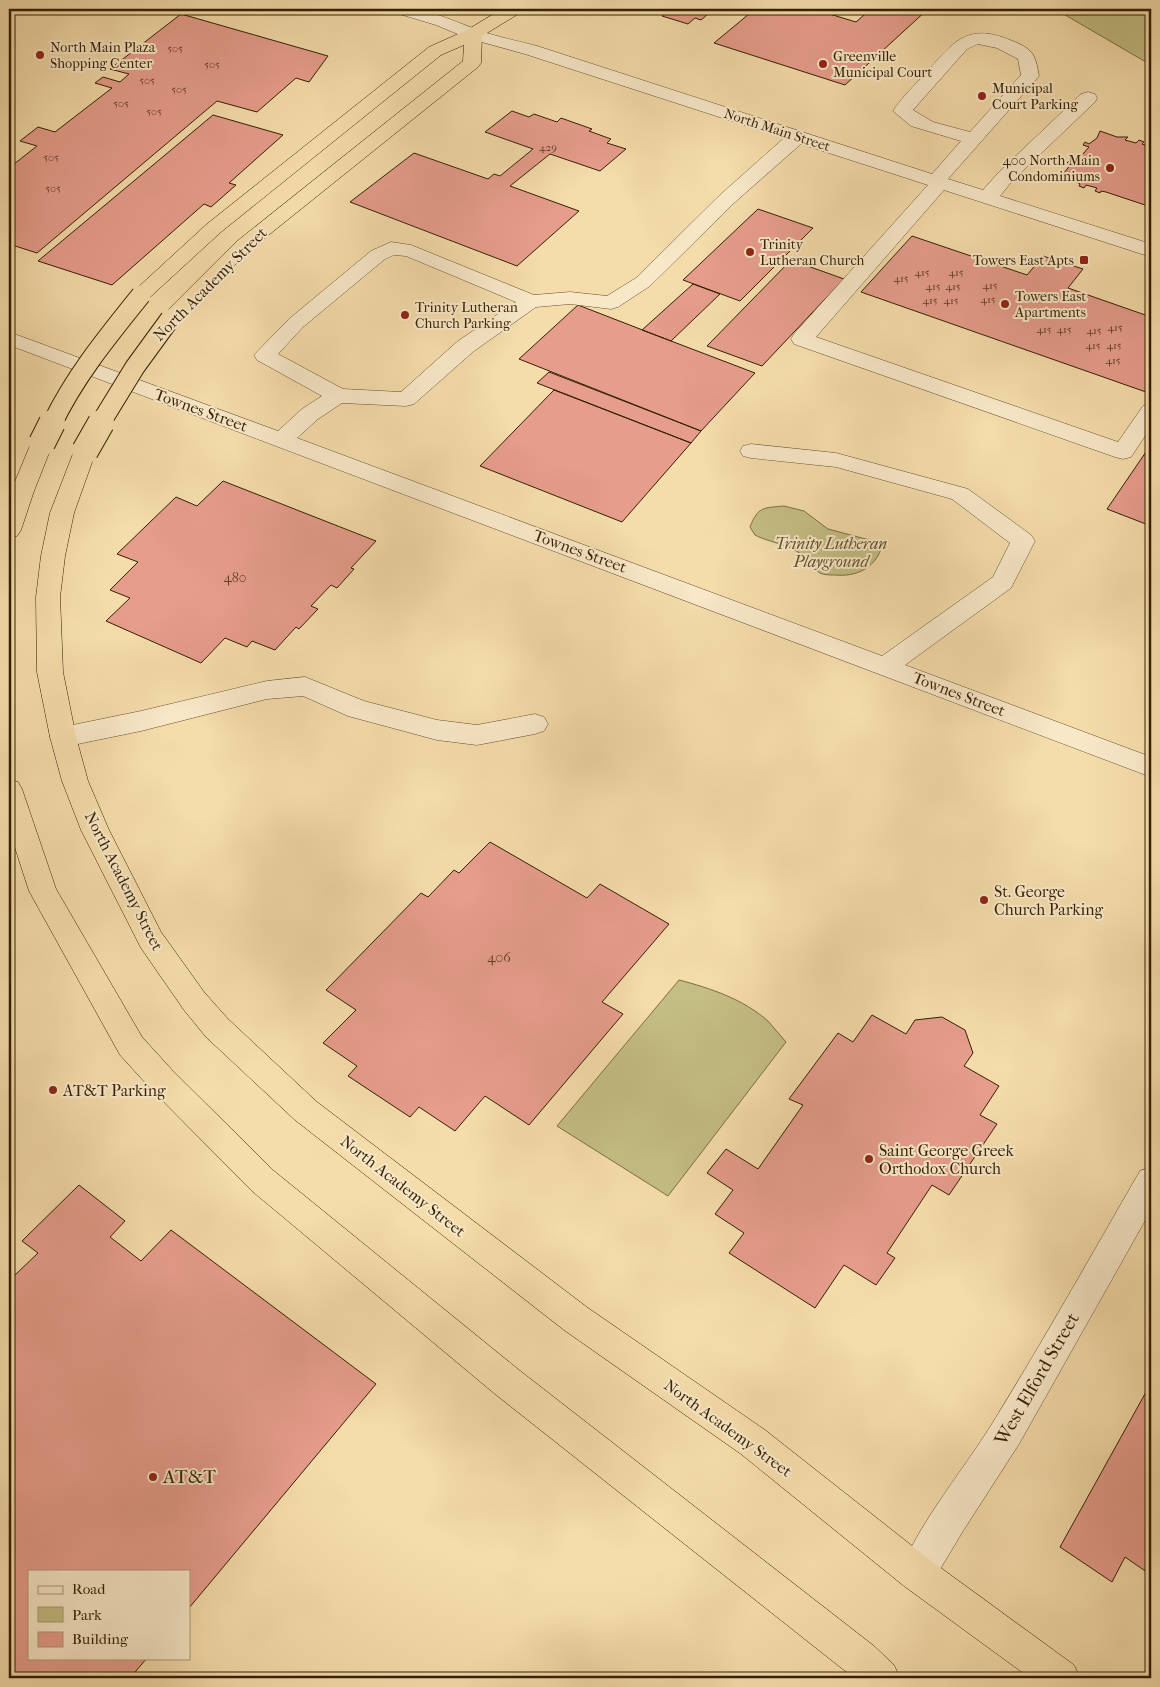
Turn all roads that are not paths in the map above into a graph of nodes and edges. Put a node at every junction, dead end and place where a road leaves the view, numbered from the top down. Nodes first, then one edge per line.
1 (402, 9) edge
2 (514, 9) edge
3 (473, 34) junction
4 (1088, 98) dead end
5 (798, 136) junction
6 (974, 139) junction
7 (938, 182) junction
8 (987, 198) junction
9 (1151, 251) edge
10 (531, 301) junction
11 (11, 342) edge
12 (338, 396) junction
13 (1151, 411) edge
14 (282, 440) junction
15 (751, 451) dead end
16 (9, 530) edge
17 (886, 666) junction
18 (535, 724) dead end
19 (62, 737) junction
20 (1151, 767) edge
21 (10, 800) edge
22 (1151, 1181) edge
23 (917, 1573) junction
24 (881, 1678) edge
25 (1062, 1678) edge

1 - 3 street, North Main Street
2 - 3 highway, North Academy Street
3 - 5 street, North Main Street
3 - 16 highway, North Academy Street, bridge
3 - 19 highway, North Academy Street, bridge
4 - 8 street
5 - 7 street, North Main Street
5 - 10 street
6 - 6 street
6 - 7 street
7 - 8 street, North Main Street
7 - 13 street
8 - 9 street, North Main Street
10 - 12 street
10 - 12 street
11 - 14 street, Townes Street
12 - 14 street
14 - 17 street, Townes Street
15 - 17 street
17 - 20 street, Townes Street
18 - 19 street
19 - 23 highway, North Academy Street
21 - 24 highway
22 - 23 street, West Elford Street
23 - 25 highway, North Academy Street

